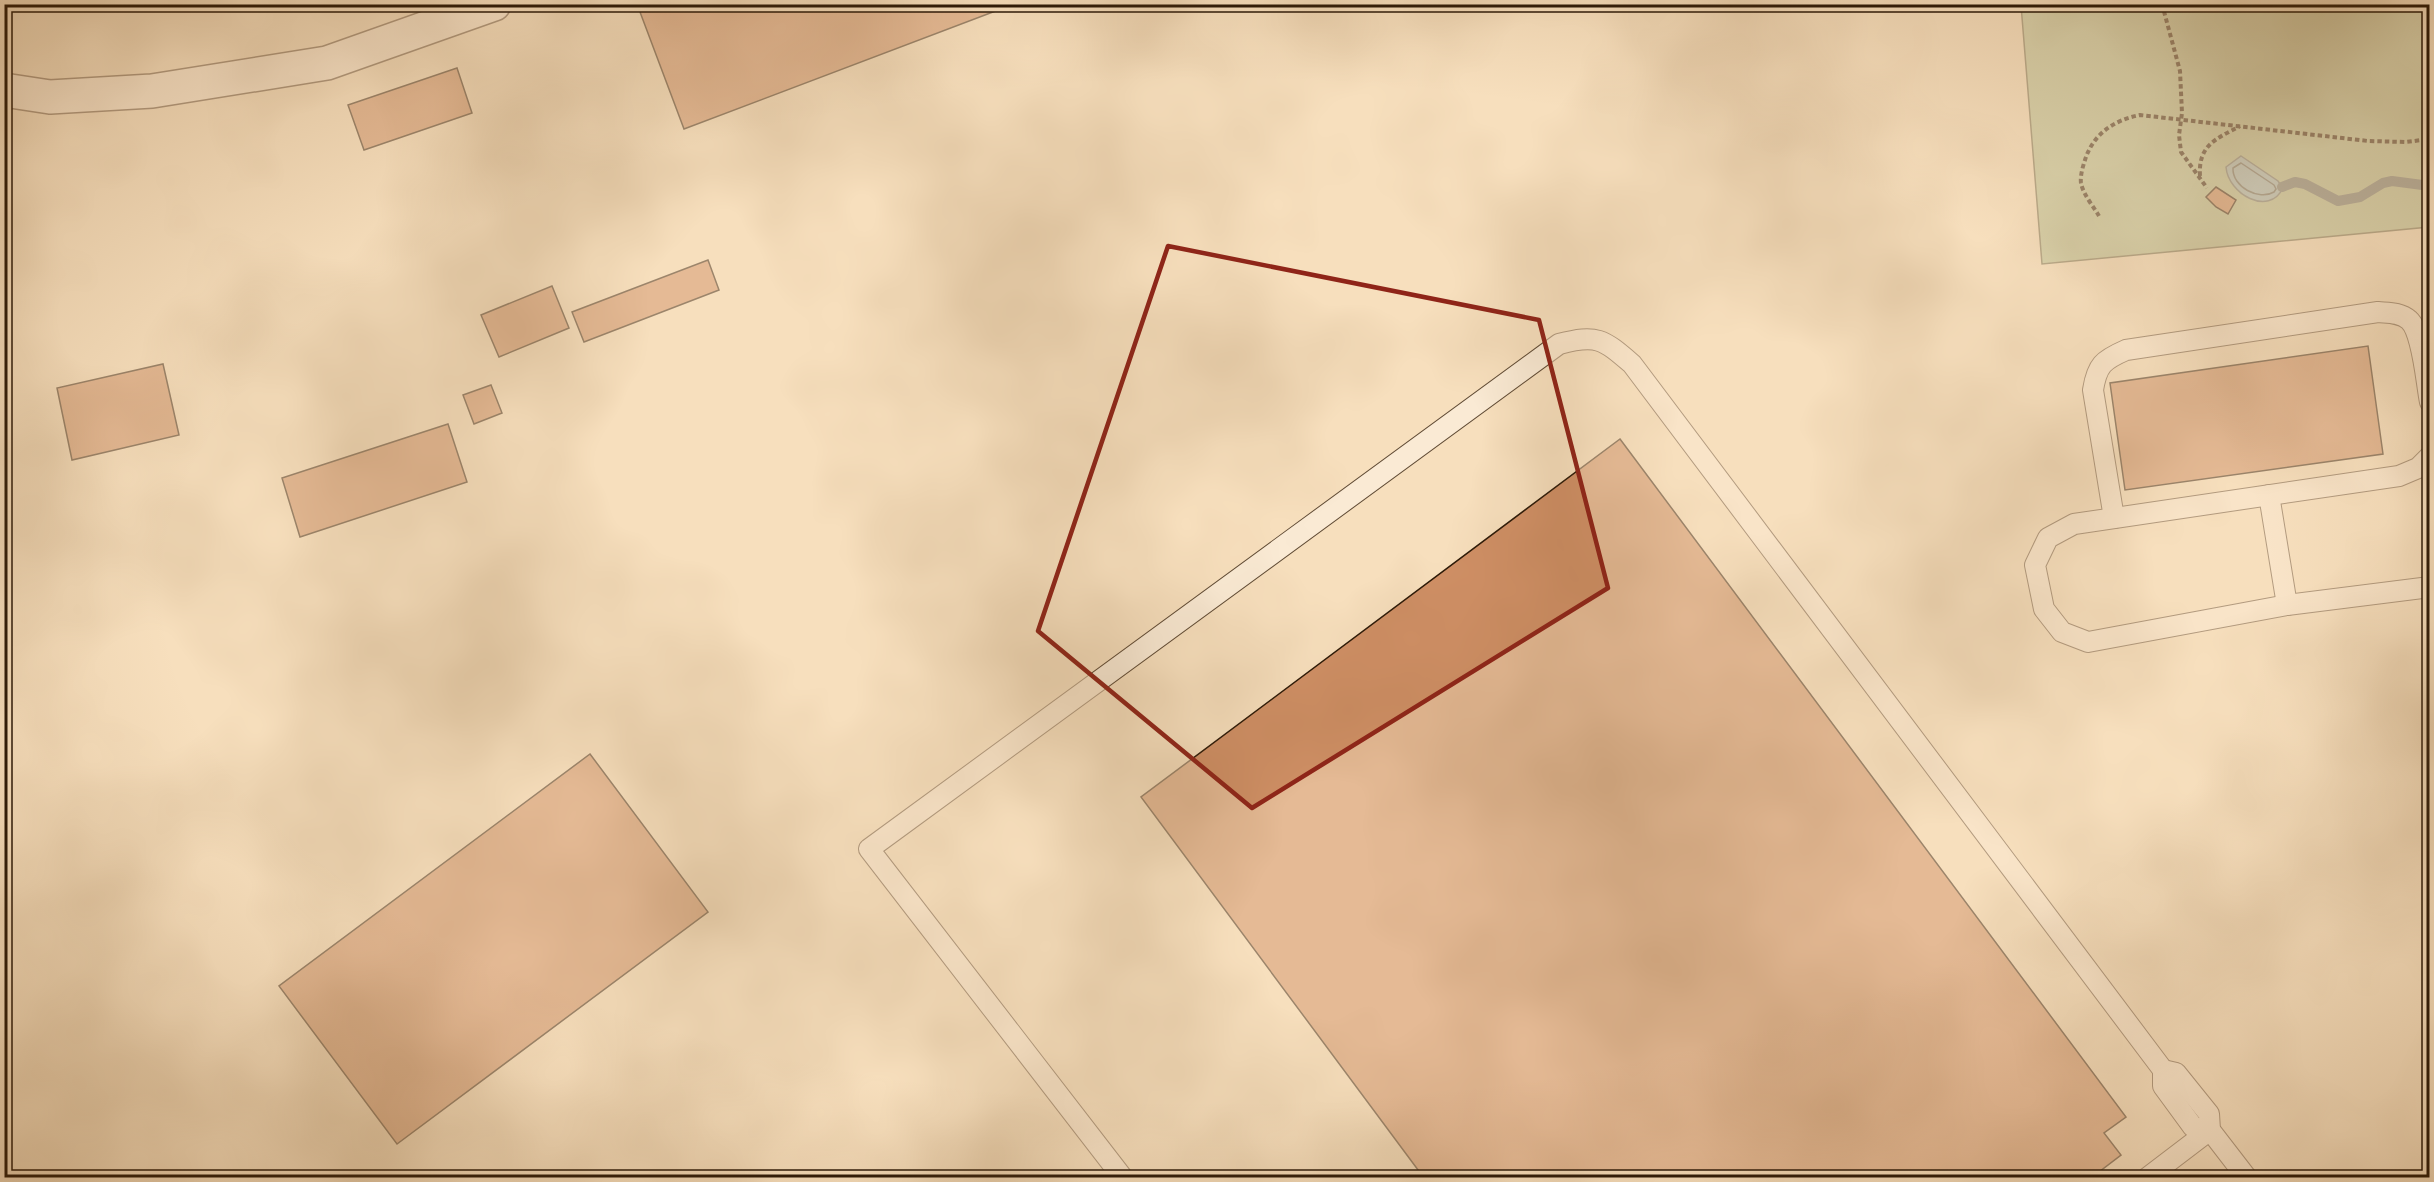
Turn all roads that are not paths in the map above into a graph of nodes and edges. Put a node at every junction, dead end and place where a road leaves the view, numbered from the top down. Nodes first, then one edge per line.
1 (494, 4) edge
2 (4, 90) edge
3 (2430, 402) edge
4 (2430, 456) edge
5 (2269, 495) junction
6 (2114, 518) junction
7 (2430, 587) edge
8 (2287, 605) junction
9 (2210, 1130) junction
10 (1123, 1178) edge
11 (2147, 1178) edge
12 (2247, 1178) edge

1 - 2 street
3 - 6 lane
4 - 5 lane
5 - 6 lane
5 - 8 lane
6 - 8 lane
7 - 8 lane
9 - 10 lane
9 - 11 lane
9 - 12 lane

